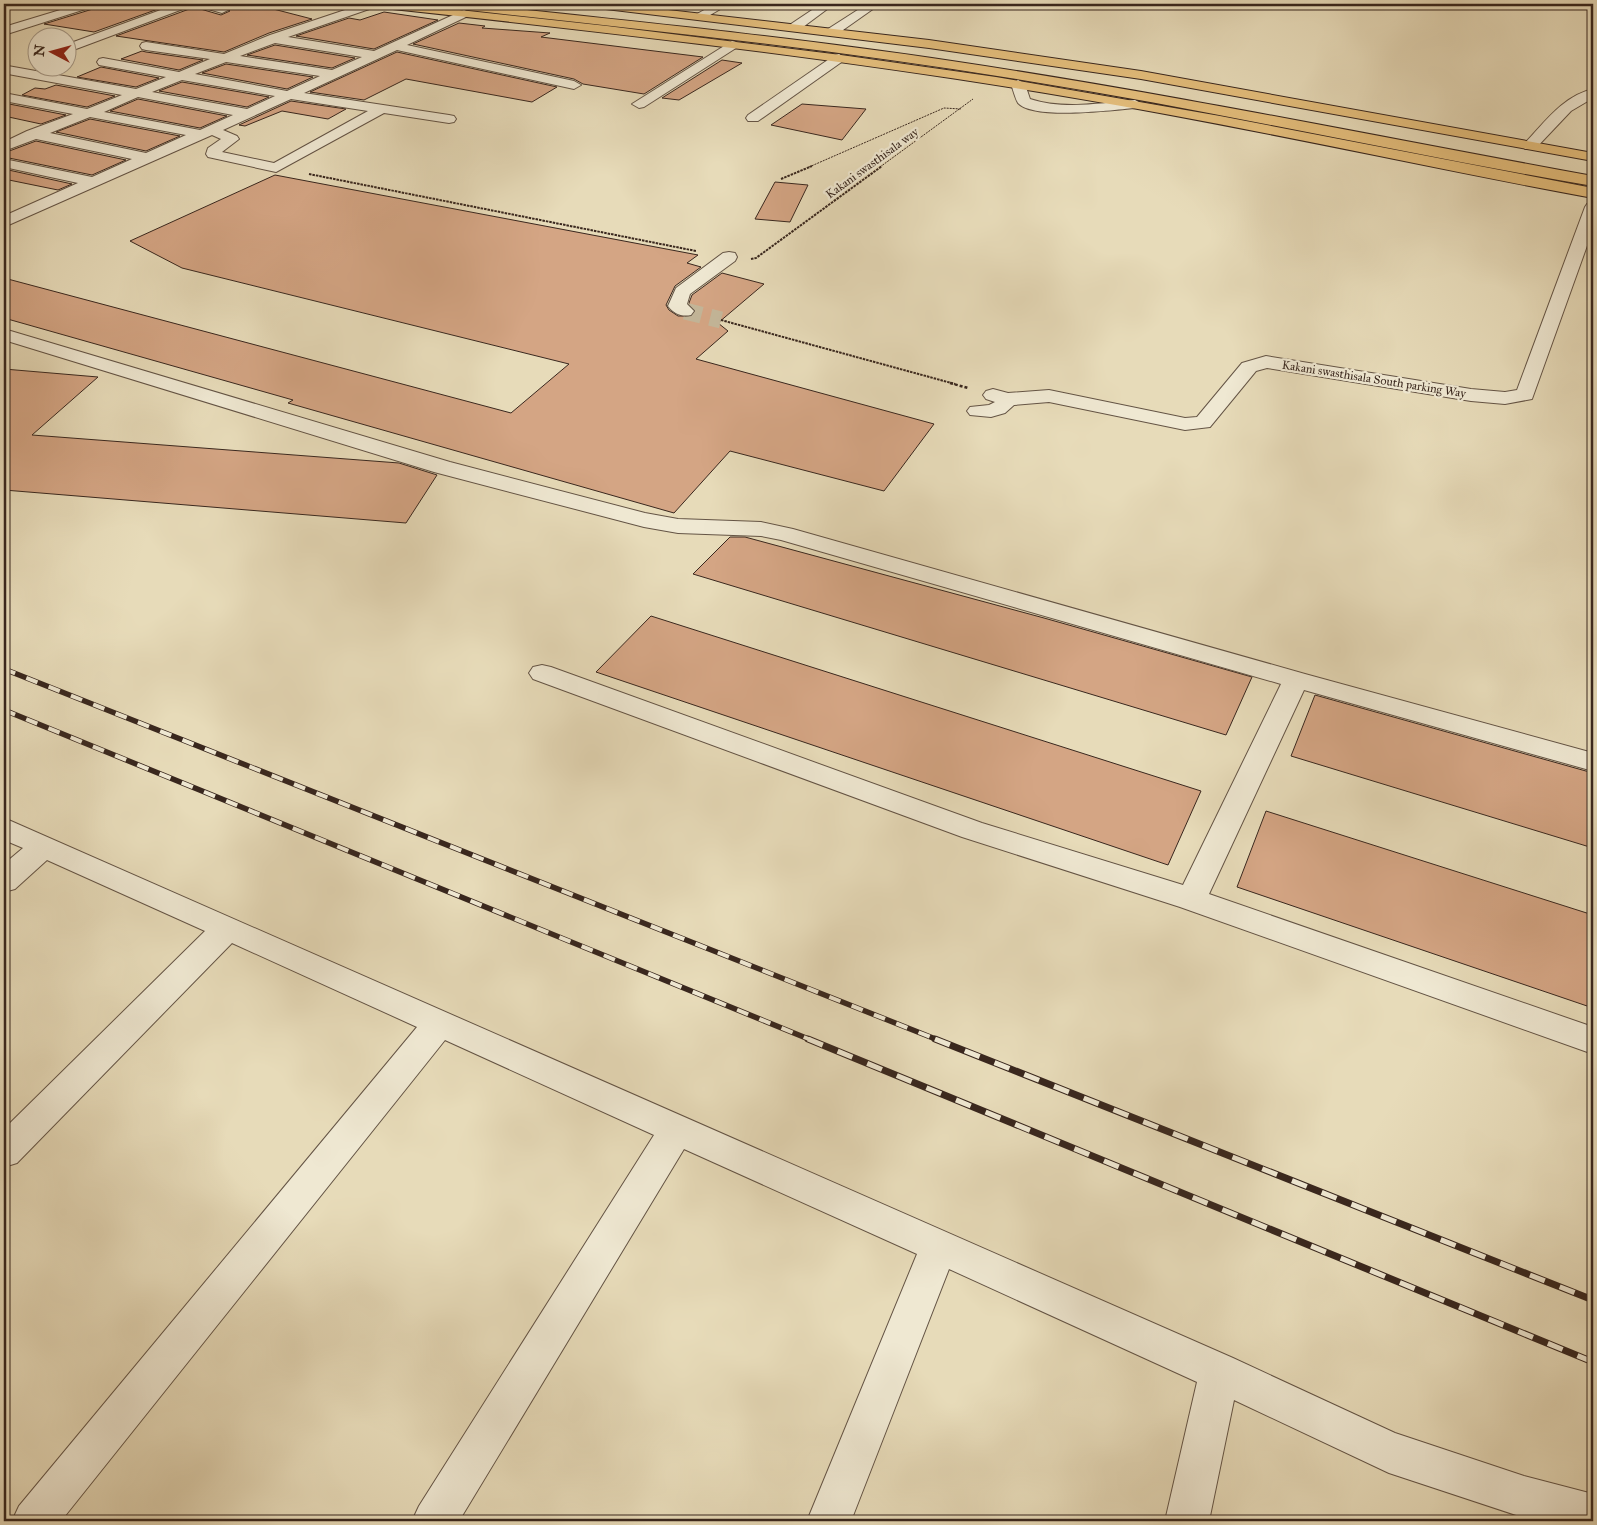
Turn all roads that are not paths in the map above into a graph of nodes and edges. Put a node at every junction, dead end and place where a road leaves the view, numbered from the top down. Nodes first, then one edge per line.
1 (91, 4) edge
2 (187, 4) edge
3 (202, 4) edge
4 (374, 4) edge
5 (440, 4) edge
6 (520, 4) edge
7 (589, 4) edge
8 (723, 4) edge
9 (828, 4) edge
10 (874, 4) edge
11 (222, 10) dead end
12 (464, 14) junction
13 (701, 16) junction
14 (795, 27) junction
15 (4, 31) edge
16 (832, 32) junction
17 (274, 38) junction
18 (78, 44) edge
19 (732, 45) junction
20 (146, 46) dead end
21 (396, 46) junction
22 (376, 55) junction
23 (226, 58) junction
24 (839, 58) junction
25 (103, 62) dead end
26 (28, 63) edge
27 (6, 71) edge
28 (333, 74) junction
29 (182, 76) junction
30 (1018, 84) joint
31 (574, 85) dead end
32 (138, 93) junction
33 (1593, 93) edge
34 (289, 95) junction
35 (4, 97) edge
36 (639, 104) dead end
37 (1136, 104) joint
38 (380, 110) junction
39 (88, 113) junction
40 (247, 113) junction
41 (753, 118) dead end
42 (449, 119) dead end
43 (11, 130) dead end
44 (207, 131) junction
45 (34, 134) junction
46 (1530, 146) junction
47 (4, 147) edge
48 (1593, 157) edge
49 (147, 158) junction
50 (4, 163) edge
51 (1593, 168) edge
52 (1593, 181) edge
53 (93, 182) junction
54 (1593, 193) edge
55 (12, 201) dead end
56 (38, 206) junction
57 (1593, 208) edge
58 (4, 222) edge
59 (729, 257) road end
60 (685, 311) dead end
61 (4, 334) edge
62 (977, 411) dead end
63 (542, 673) dead end
64 (1296, 680) junction
65 (1593, 762) edge
66 (4, 828) edge
67 (44, 846) junction
68 (4, 881) edge
69 (1190, 900) junction
70 (228, 928) junction
71 (440, 1023) junction
72 (1593, 1041) edge
73 (677, 1129) junction
74 (4, 1152) edge
75 (939, 1246) junction
76 (1219, 1372) junction
77 (1580, 1516) edge
78 (34, 1521) edge
79 (434, 1521) edge
80 (829, 1521) edge
81 (1187, 1521) edge

1 - 15 street
2 - 18 street
3 - 11 street
4 - 12 main road
4 - 17 street
5 - 52 main road
6 - 51 main road
7 - 13 main road
8 - 13 street
9 - 14 street
10 - 16 street
12 - 19 main road
12 - 21 street
13 - 14 main road
14 - 16 main road
16 - 46 main road
17 - 22 street
17 - 23 street
19 - 24 main road
19 - 36 street
20 - 23 street
21 - 22 street
21 - 31 street
22 - 28 street
23 - 28 street
23 - 29 street
24 - 30 main road
24 - 41 street
25 - 29 street
26 - 27 street
27 - 32 street
28 - 34 street
29 - 32 street
29 - 34 street
30 - 37 street
32 - 39 street
32 - 40 street
33 - 46 street
34 - 38 street
34 - 40 street
35 - 39 street
37 - 54 main road
38 - 42 street
38 - 44 street
39 - 44 street
39 - 45 street
40 - 44 street
43 - 45 street
44 - 49 street
45 - 47 street
45 - 49 street
46 - 48 main road
49 - 53 street
50 - 53 street
53 - 56 street
55 - 56 street
56 - 58 street
57 - 62 street, Kakani swasthisala South parking Way
59 - 60 street
61 - 64 street
63 - 69 street
64 - 65 street
64 - 69 street
66 - 67 street
67 - 68 street
67 - 70 street
69 - 72 street
70 - 71 street
70 - 74 street
71 - 73 street
71 - 78 street
73 - 75 street
73 - 79 street
75 - 76 street
75 - 80 street
76 - 77 street
76 - 81 street

